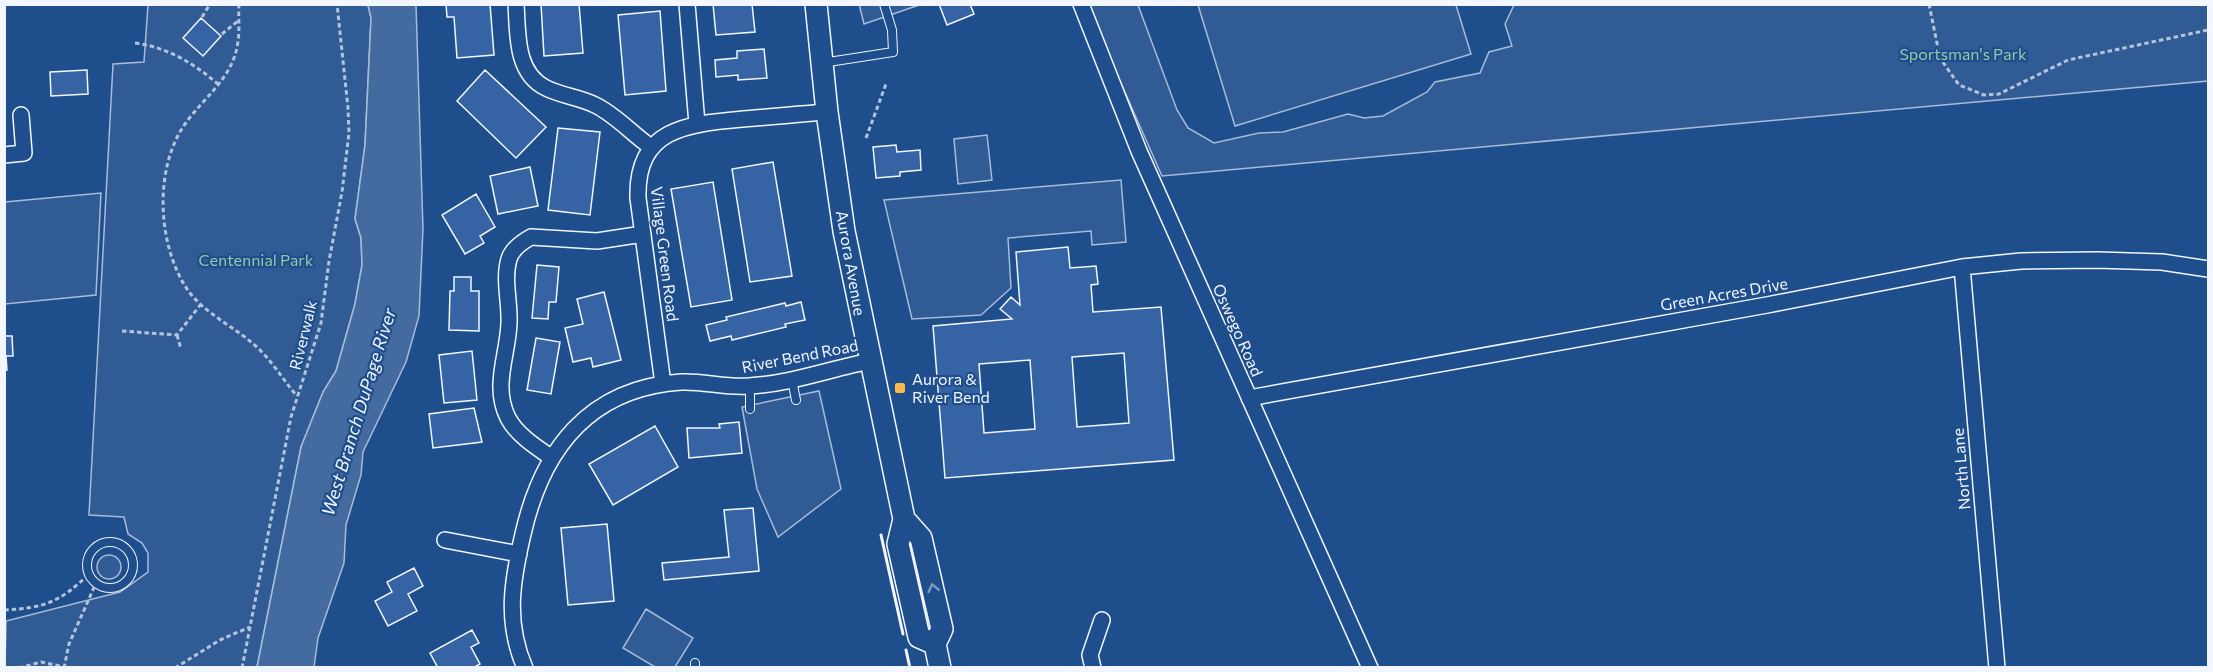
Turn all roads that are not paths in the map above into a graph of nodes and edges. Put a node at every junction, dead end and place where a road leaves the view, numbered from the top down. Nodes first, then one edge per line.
1 (516, 4) edge
2 (687, 4) edge
3 (816, 4) edge
4 (884, 4) edge
5 (1081, 4) edge
6 (822, 63) junction
7 (827, 112) junction
8 (21, 115) dead end
9 (698, 124) junction
10 (651, 147) junction
11 (4, 155) edge
12 (643, 234) junction
13 (1962, 267) junction
14 (2208, 269) edge
15 (870, 361) junction
16 (792, 378) junction
17 (663, 384) junction
18 (750, 386) junction
19 (1249, 398) junction
20 (796, 400) dead end
21 (750, 409) dead end
22 (552, 458) junction
23 (445, 540) dead end
24 (519, 554) junction
25 (89, 574) joint
26 (1102, 620) dead end
27 (525, 668) edge
28 (940, 668) edge
29 (1093, 668) edge
30 (1370, 668) edge
31 (1996, 668) edge

1 - 10 street
2 - 9 street
3 - 6 main road, Aurora Avenue
4 - 6 lane
5 - 19 street, Oswego Road
6 - 7 main road, Aurora Avenue
7 - 9 street
7 - 15 main road, Aurora Avenue
8 - 11 street
9 - 10 street
10 - 12 street, Village Green Road
12 - 17 street, Village Green Road
12 - 22 street
13 - 14 street, Green Acres Drive
13 - 19 street, Green Acres Drive
13 - 31 street, North Lane
15 - 16 street, River Bend Road
15 - 28 main road, Aurora Avenue
16 - 18 street, River Bend Road
16 - 20 lane
17 - 18 street, River Bend Road
17 - 22 street, River Bend Road
18 - 21 lane
19 - 30 street, Oswego Road
22 - 24 street, River Bend Road
23 - 24 street
24 - 27 street, River Bend Road
25 - 25 lane
26 - 29 street

